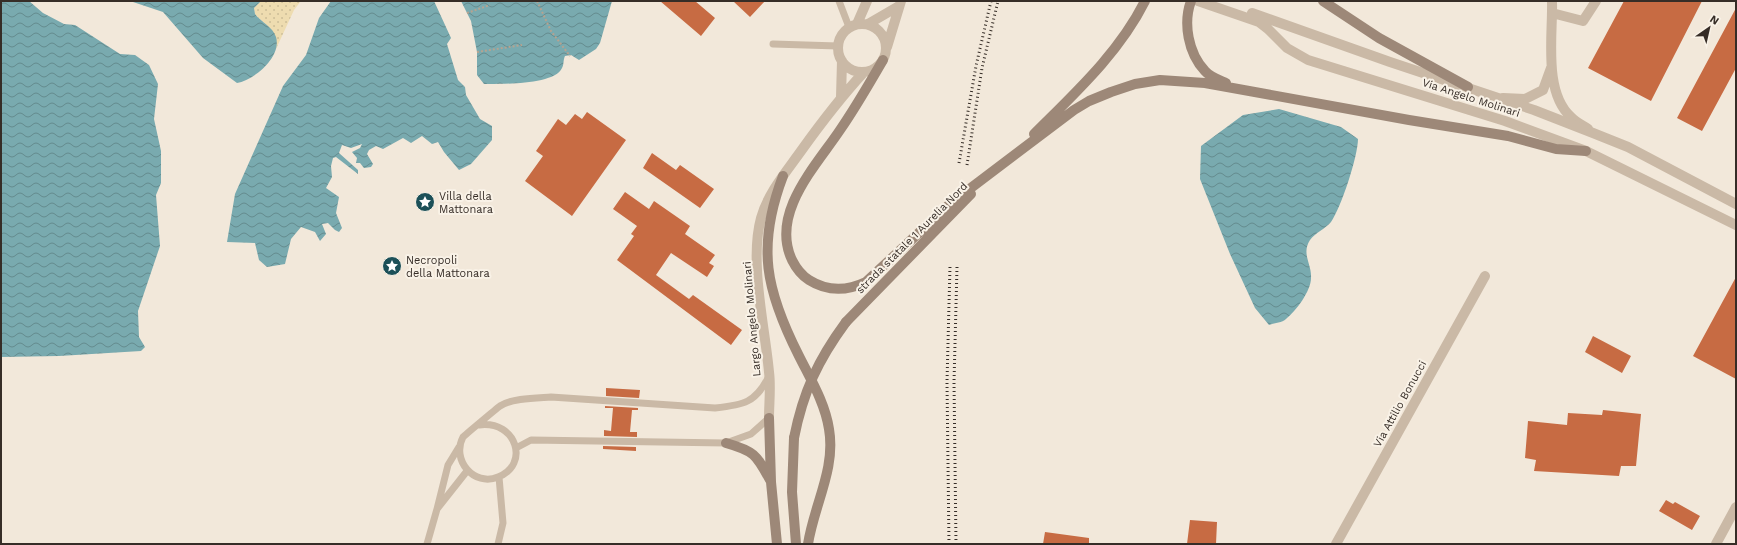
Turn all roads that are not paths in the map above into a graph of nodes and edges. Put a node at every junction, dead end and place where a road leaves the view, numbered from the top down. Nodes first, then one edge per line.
1 (839, 1) edge
2 (867, 1) edge
3 (1145, 1) edge
4 (1191, 1) edge
5 (1198, 1) edge
6 (1218, 1) edge
7 (1323, 1) edge
8 (1552, 1) edge
9 (1596, 1) edge
10 (900, 3) edge
11 (1552, 13) junction
12 (868, 24) junction
13 (853, 26) junction
14 (773, 44) dead end
15 (838, 46) junction
16 (885, 56) junction
17 (842, 61) junction
18 (1551, 66) junction
19 (864, 72) junction
20 (1468, 87) junction
21 (1241, 89) junction
22 (841, 96) junction
23 (1497, 98) junction
24 (1593, 133) junction
25 (1586, 151) junction
26 (1007, 160) junction
27 (995, 170) junction
28 (783, 176) junction
29 (1736, 204) edge
30 (1736, 225) edge
31 (1485, 276) dead end
32 (770, 374) junction
33 (769, 418) junction
34 (479, 425) junction
35 (726, 443) junction
36 (460, 445) junction
37 (516, 448) junction
38 (467, 471) junction
39 (499, 477) junction
40 (771, 482) junction
41 (1736, 507) edge
42 (436, 509) junction
43 (427, 544) edge
44 (498, 544) edge
45 (777, 544) edge
46 (796, 544) edge
47 (808, 544) edge
48 (1336, 544) edge
49 (1716, 544) edge

1 - 13 lane
2 - 13 street
3 - 26 main road
4 - 21 main road
5 - 25 street, Via Angelo Molinari
6 - 20 street, Via Angelo Molinari
7 - 20 main road
8 - 11 street
9 - 11 street
10 - 12 street
10 - 16 street
11 - 18 street
12 - 13 street
12 - 16 street
13 - 15 street
14 - 15 lane
15 - 17 street
16 - 19 street
16 - 27 main road
17 - 19 street
17 - 22 street
18 - 23 street
18 - 24 street
19 - 22 street, Largo Angelo Molinari
20 - 23 street, Via Angelo Molinari
21 - 25 main road
21 - 26 main road
22 - 28 street, Largo Angelo Molinari
23 - 24 street, Via Angelo Molinari
24 - 29 street, Via Angelo Molinari
25 - 30 street, Via Angelo Molinari
26 - 27 main road
27 - 46 main road, strada statale 1 Aurelia Nord, bridge
28 - 32 street, Largo Angelo Molinari
28 - 47 main road
31 - 48 street, Via Attilio Bonucci
32 - 33 street, Largo Angelo Molinari
32 - 34 lane
33 - 35 lane
33 - 40 main road
34 - 36 lane
34 - 37 lane
35 - 37 lane
35 - 40 main road
36 - 38 lane
36 - 42 lane
37 - 39 lane
38 - 39 lane
38 - 42 lane
39 - 44 lane
40 - 45 main road
41 - 49 street
42 - 43 lane

